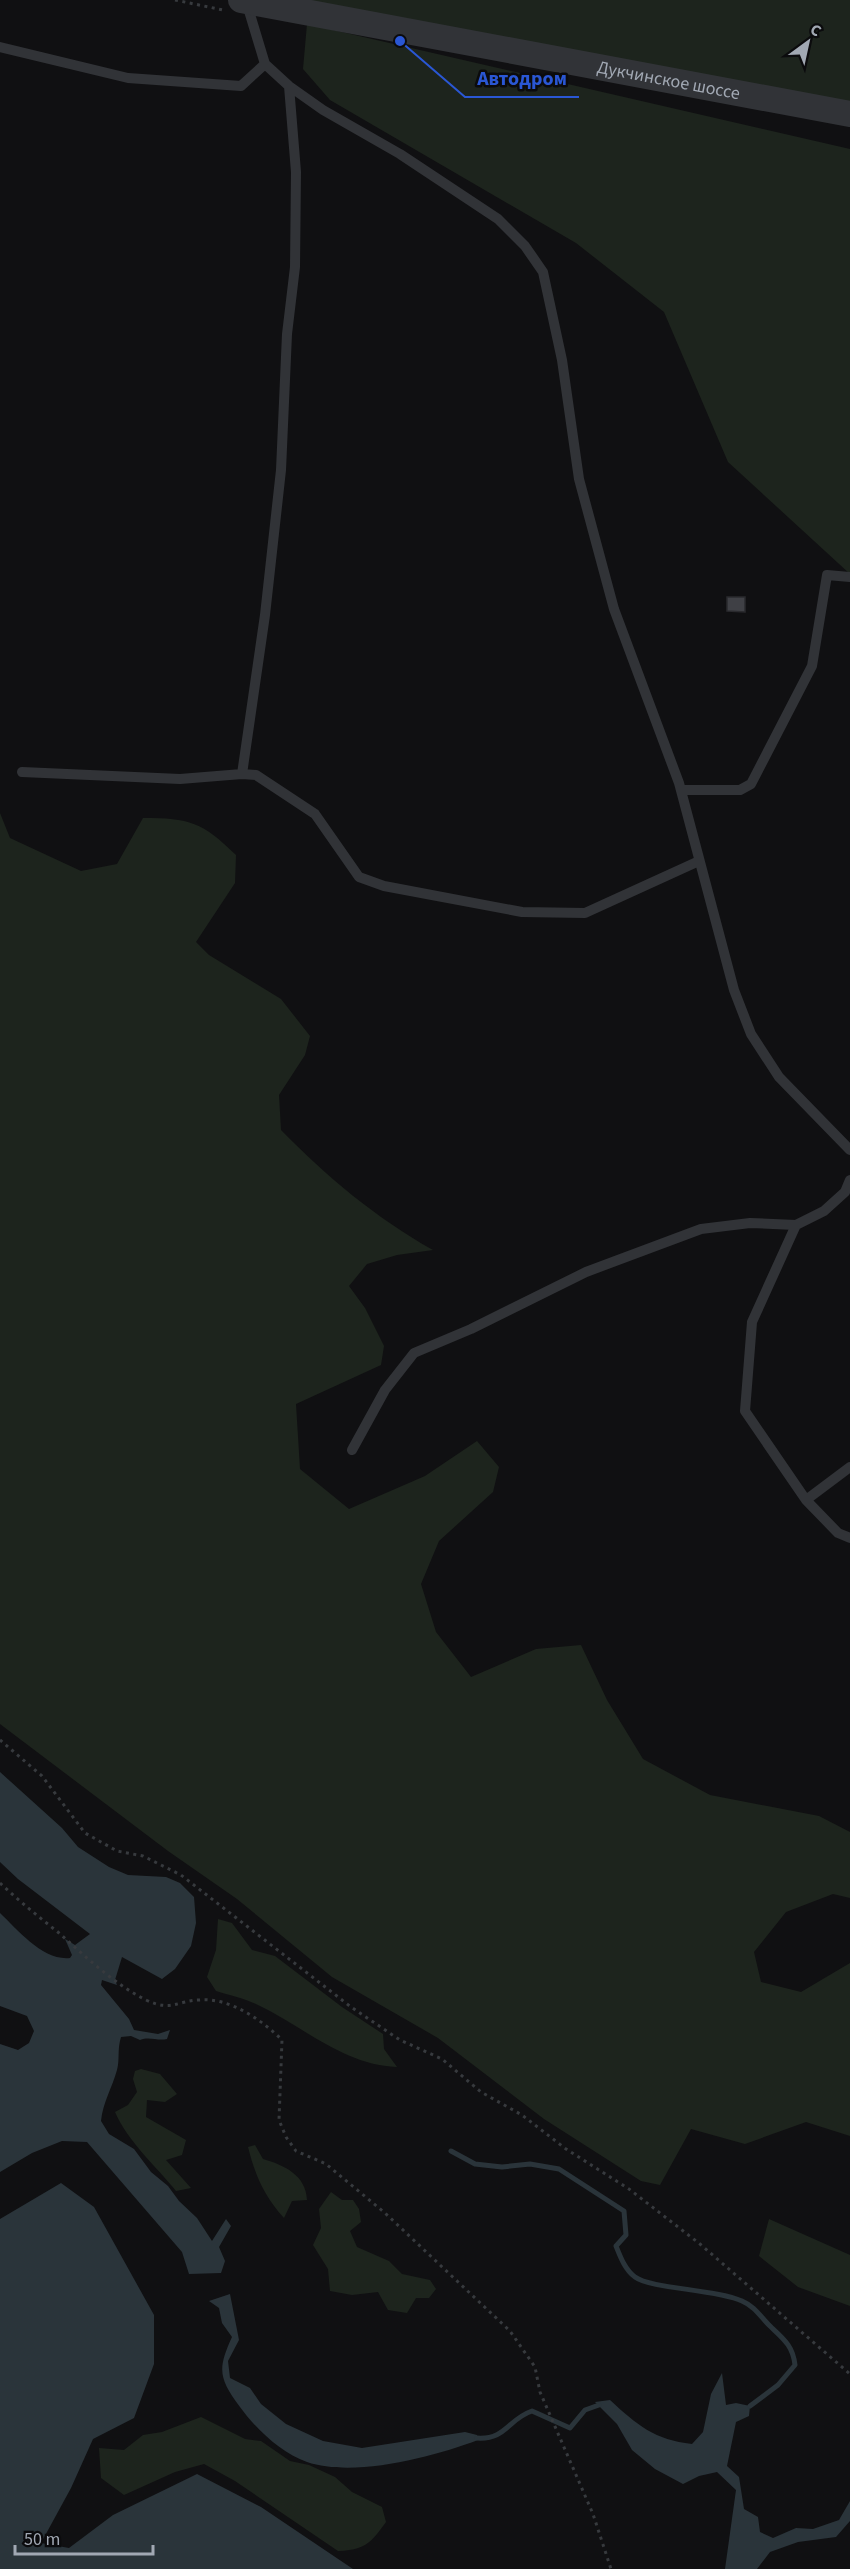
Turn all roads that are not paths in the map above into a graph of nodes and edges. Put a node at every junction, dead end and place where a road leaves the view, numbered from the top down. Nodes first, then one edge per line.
1 (243, 1) edge
2 (0, 47) edge
3 (265, 64) junction
4 (289, 86) junction
5 (850, 114) edge
6 (850, 577) edge
7 (22, 772) dead end
8 (242, 774) junction
9 (681, 790) junction
10 (699, 861) junction
11 (850, 1150) edge
12 (850, 1180) edge
13 (796, 1225) junction
14 (352, 1450) dead end
15 (850, 1467) edge
16 (806, 1500) junction
17 (850, 1538) edge

1 - 3 lane
1 - 5 street, Дукчинское шоссе
2 - 3 lane
3 - 4 lane
4 - 8 lane
4 - 9 lane
6 - 9 lane
7 - 8 lane
8 - 10 lane
9 - 10 lane
10 - 11 lane
12 - 13 lane
13 - 14 lane
13 - 16 lane
15 - 16 lane
16 - 17 lane

